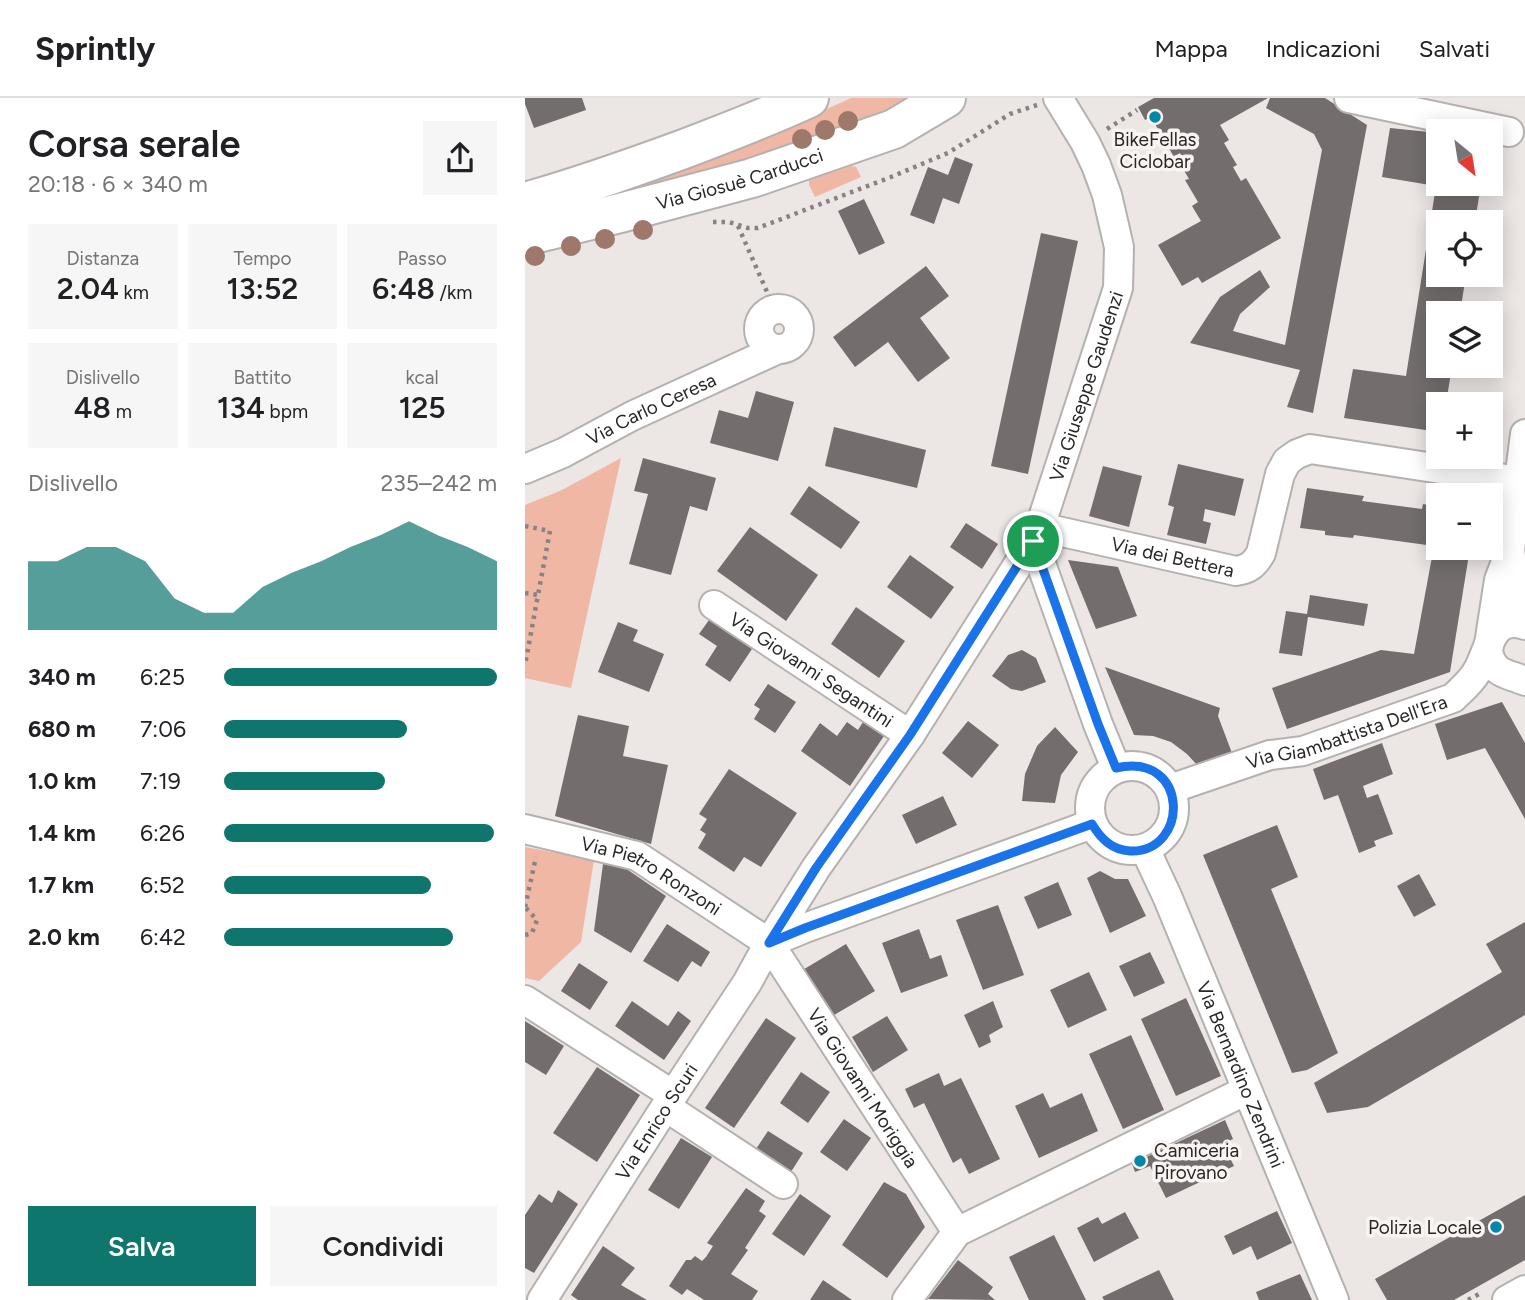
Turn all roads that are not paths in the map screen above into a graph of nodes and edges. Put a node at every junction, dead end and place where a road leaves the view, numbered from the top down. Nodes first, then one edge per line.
1 (809, 98) edge
2 (946, 98) edge
3 (1058, 98) edge
4 (1349, 98) edge
5 (1509, 132) dead end
6 (525, 202) edge
7 (525, 236) edge
8 (775, 310) road end
9 (1525, 434) edge
10 (525, 470) edge
11 (1519, 481) junction
12 (1037, 534) junction
13 (1510, 550) junction
14 (714, 605) dead end
15 (1525, 616) edge
16 (1525, 625) edge
17 (1489, 643) junction
18 (1522, 677) edge
19 (910, 735) junction
20 (1116, 768) junction
21 (1170, 789) junction
22 (1092, 824) junction
23 (533, 830) edge
24 (1145, 849) junction
25 (769, 943) junction
26 (525, 1000) edge
27 (1247, 1090) junction
28 (670, 1101) junction
29 (783, 1184) dead end
30 (957, 1232) junction
31 (1525, 1290) edge
32 (542, 1300) edge
33 (907, 1300) edge
34 (1335, 1300) edge
35 (1507, 1300) edge

1 - 6 main road
2 - 7 main road, Via Giosuè Carducci
3 - 12 street, Via Giuseppe Gaudenzi
4 - 5 street
8 - 10 street, Via Carlo Ceresa
9 - 11 street
11 - 12 street, Via dei Bettera
11 - 13 street
12 - 19 street, Via Giuseppe Gaudenzi
12 - 20 street
13 - 15 street
13 - 17 street
14 - 19 street, Via Giovanni Segantini
16 - 17 street
17 - 18 street
17 - 21 street, Via Giambattista Dell'Era
19 - 25 street, Via Giuseppe Gaudenzi
20 - 21 street
20 - 22 street
21 - 24 street
22 - 24 street
22 - 25 street
23 - 25 street, Via Pietro Ronzoni
24 - 27 street, Via Bernardino Zendrini
25 - 28 street, Via Enrico Scuri
25 - 30 street, Via Giovanni Moriggia
26 - 28 street
27 - 30 street
27 - 34 street, Via Bernardino Zendrini
28 - 29 street
28 - 32 street, Via Enrico Scuri
30 - 33 street
31 - 35 street

